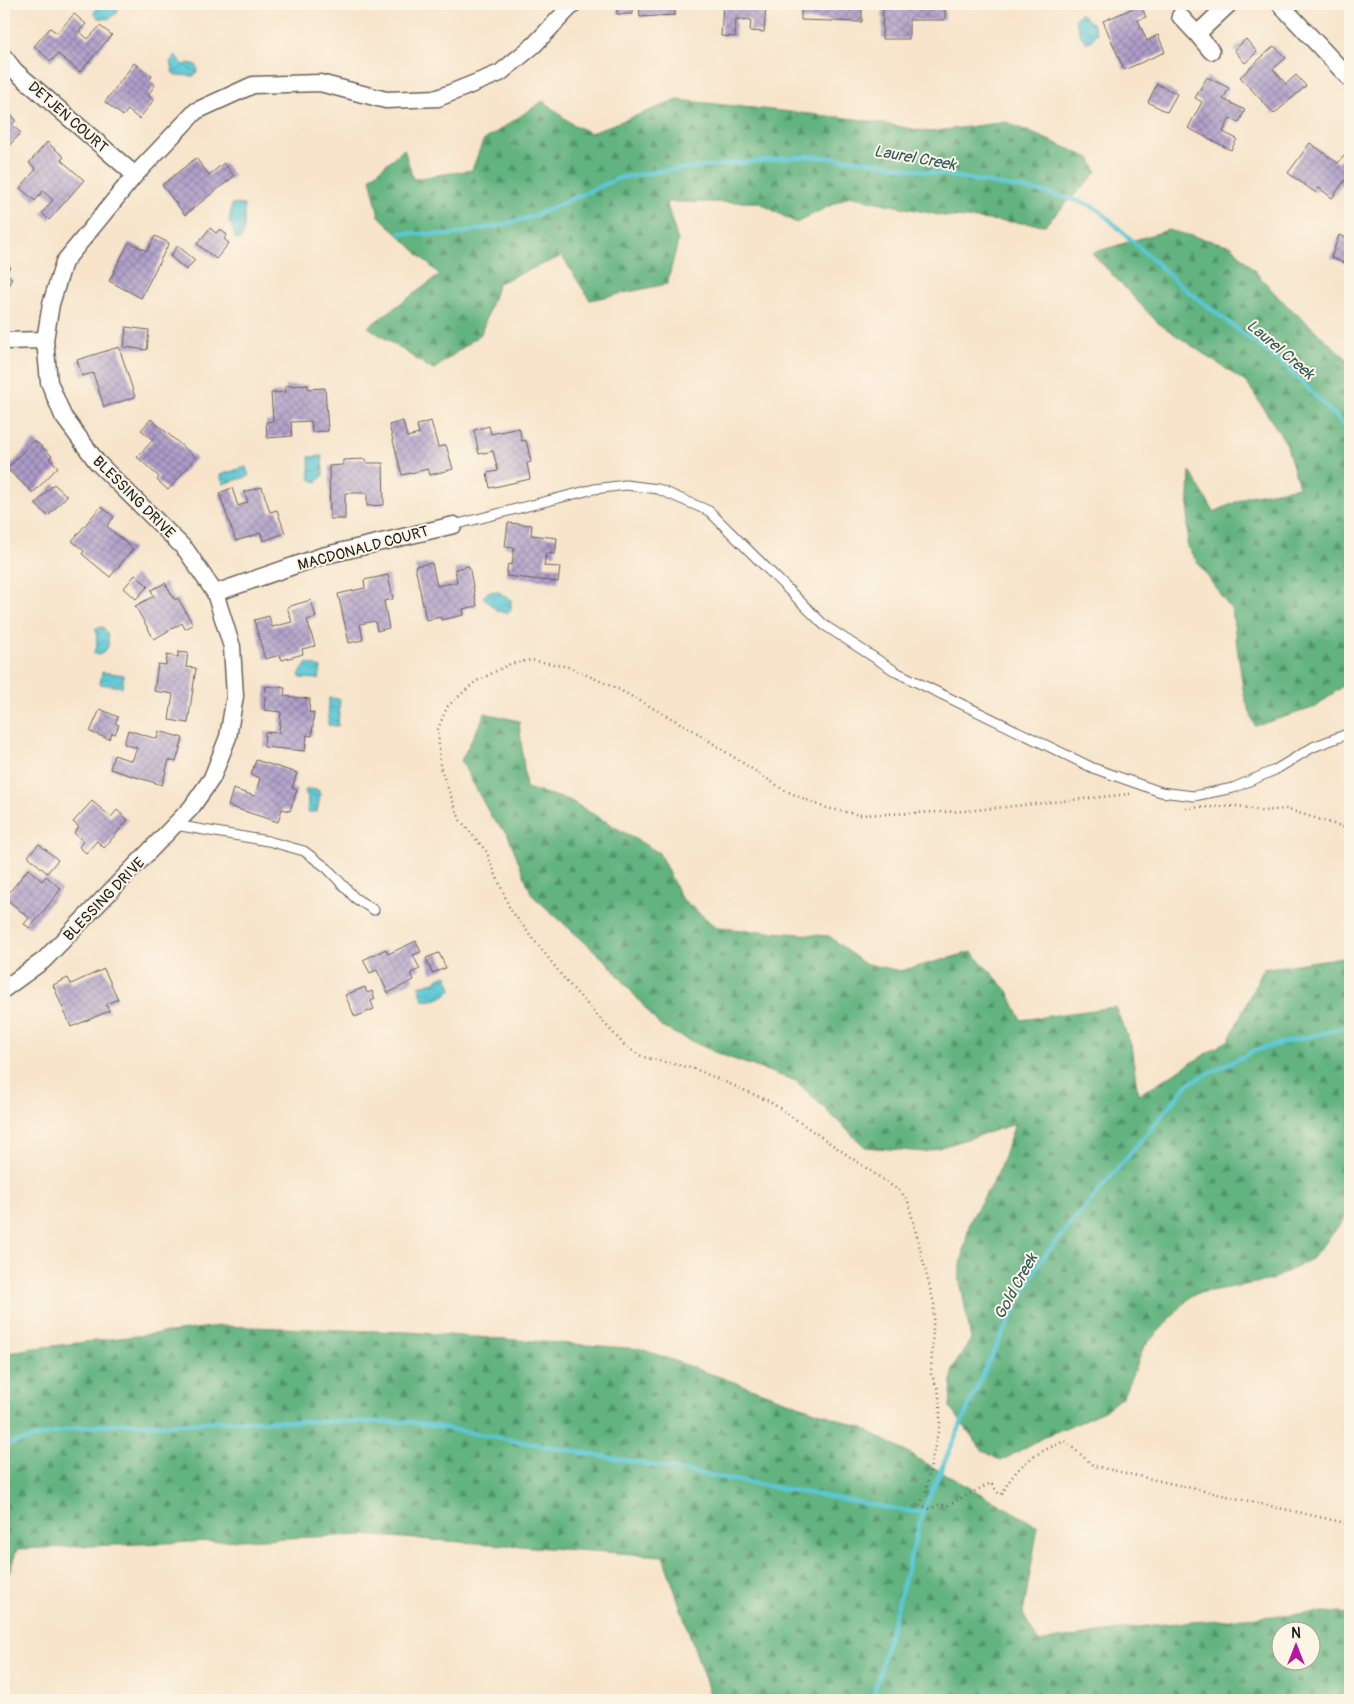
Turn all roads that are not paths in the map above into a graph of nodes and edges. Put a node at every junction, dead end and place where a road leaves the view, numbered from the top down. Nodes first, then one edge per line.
1 (572, 4) edge
2 (1229, 4) edge
3 (1280, 4) edge
4 (1180, 16) dead end
5 (1197, 34) junction
6 (1211, 51) dead end
7 (4, 57) edge
8 (1350, 78) edge
9 (135, 176) junction
10 (45, 340) junction
11 (4, 341) edge
12 (454, 525) joint
13 (216, 593) junction
14 (1350, 733) edge
15 (175, 824) junction
16 (374, 910) dead end
17 (4, 989) edge

1 - 9 street, BLESSING DRIVE
2 - 5 street
3 - 8 street
4 - 5 street
5 - 6 street
7 - 9 street, DETJEN COURT
9 - 10 street, BLESSING DRIVE
10 - 11 street
10 - 13 street, BLESSING DRIVE
12 - 13 street, MACDONALD COURT
12 - 14 lane
13 - 15 street, BLESSING DRIVE
15 - 16 lane
15 - 17 street, BLESSING DRIVE

